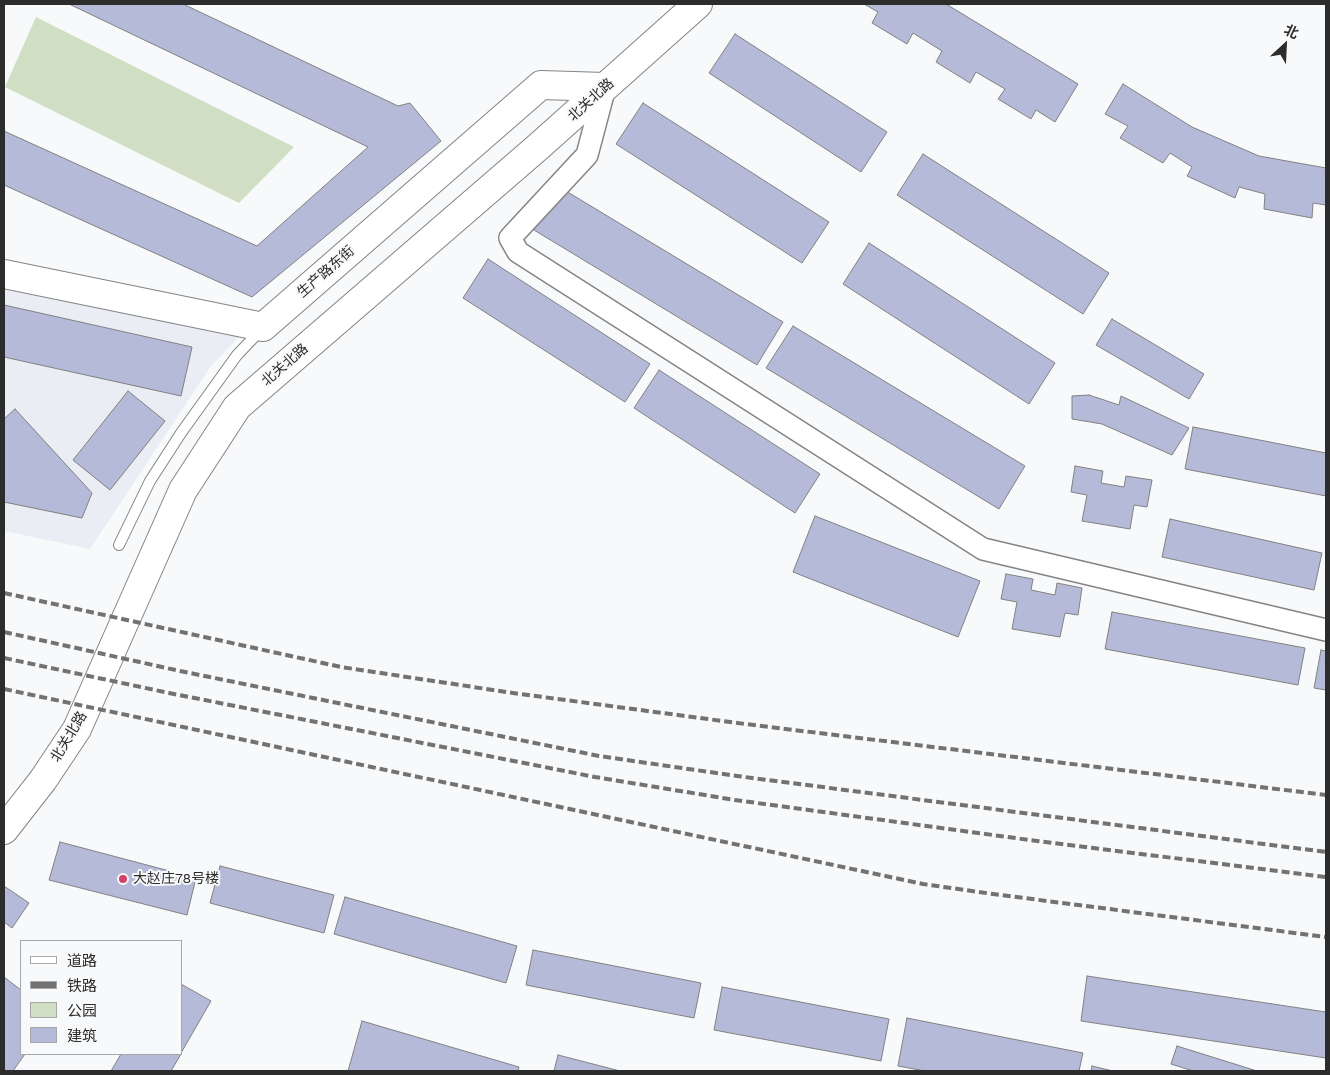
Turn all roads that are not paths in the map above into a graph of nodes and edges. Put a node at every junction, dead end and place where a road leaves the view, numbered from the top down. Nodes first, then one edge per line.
1 (698, 4) edge
2 (605, 87) junction
3 (4, 274) edge
4 (263, 327) junction
5 (119, 545) dead end
6 (1326, 630) edge
7 (4, 830) edge

1 - 2 street, 北关北路
2 - 4 street, 生产路东街
2 - 6 street
2 - 7 street, 北关北路
3 - 4 street
4 - 5 lane

